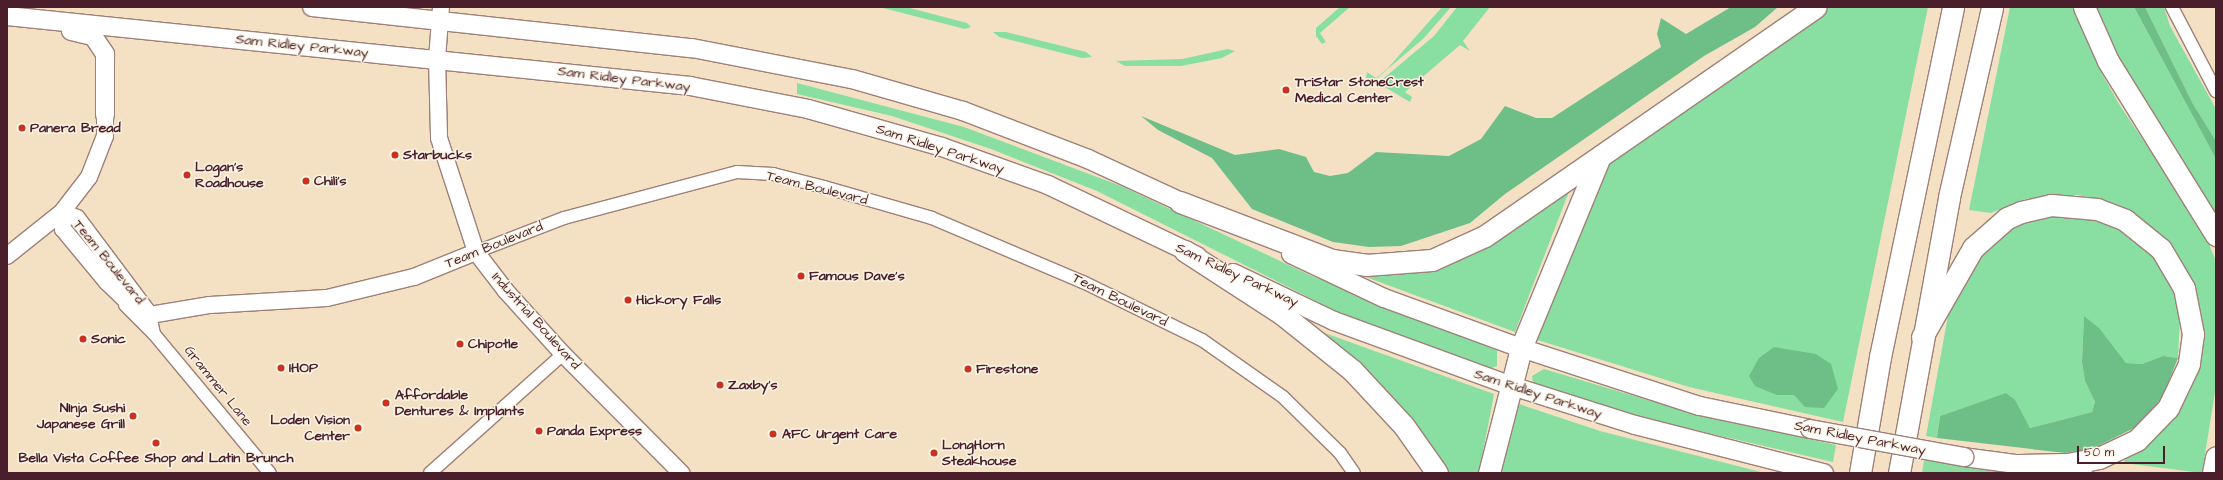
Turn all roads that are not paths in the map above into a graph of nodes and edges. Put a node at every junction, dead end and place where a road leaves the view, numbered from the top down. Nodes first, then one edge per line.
1 (312, 7) edge
2 (1816, 7) edge
3 (1952, 7) edge
4 (1992, 7) edge
5 (2084, 7) edge
6 (2172, 7) edge
7 (440, 14) edge
8 (7, 16) edge
9 (7, 24) edge
10 (437, 60) junction
11 (2216, 91) edge
12 (105, 115) joint
13 (1600, 157) junction
14 (1180, 202) junction
15 (62, 212) junction
16 (2216, 235) edge
17 (102, 248) junction
18 (1185, 251) junction
19 (476, 252) junction
20 (7, 256) edge
21 (88, 260) junction
22 (107, 282) junction
23 (150, 315) junction
24 (154, 334) junction
25 (1922, 337) junction
26 (1522, 348) junction
27 (563, 354) junction
28 (1512, 386) junction
29 (2216, 457) edge
30 (2018, 465) junction
31 (270, 473) edge
32 (430, 473) edge
33 (680, 473) edge
34 (1354, 473) edge
35 (1437, 473) edge
36 (1489, 473) edge
37 (1824, 473) edge
38 (1860, 473) edge
39 (1899, 473) edge
40 (2083, 473) edge
41 (2213, 473) edge

1 - 7 main road, Sam Ridley Parkway
2 - 13 highway
3 - 38 highway
4 - 25 highway
5 - 16 highway
6 - 11 street
7 - 10 street, Industrial Boulevard
7 - 14 main road, Sam Ridley Parkway
8 - 10 main road, Sam Ridley Parkway
9 - 12 main road
10 - 18 main road, Sam Ridley Parkway
10 - 19 street, Industrial Boulevard
12 - 15 street
13 - 14 highway
13 - 26 highway
14 - 26 main road, Sam Ridley Parkway
15 - 17 street, Team Boulevard
15 - 20 street
15 - 21 street, Team Boulevard
17 - 21 street
17 - 23 street, Team Boulevard
18 - 28 main road, Sam Ridley Parkway
18 - 35 highway
19 - 23 street, Team Boulevard
19 - 27 street, Industrial Boulevard
19 - 34 street, Team Boulevard
21 - 22 street, Team Boulevard
22 - 23 street, Team Boulevard
22 - 24 street
23 - 24 street, Grammer Lane
24 - 31 street, Grammer Lane
25 - 30 highway
25 - 39 highway
26 - 28 highway
26 - 30 main road, Sam Ridley Parkway, bridge
27 - 32 street
27 - 33 street, Industrial Boulevard
28 - 36 highway
28 - 37 main road, Sam Ridley Parkway
29 - 41 highway
30 - 40 main road, Sam Ridley Parkway

